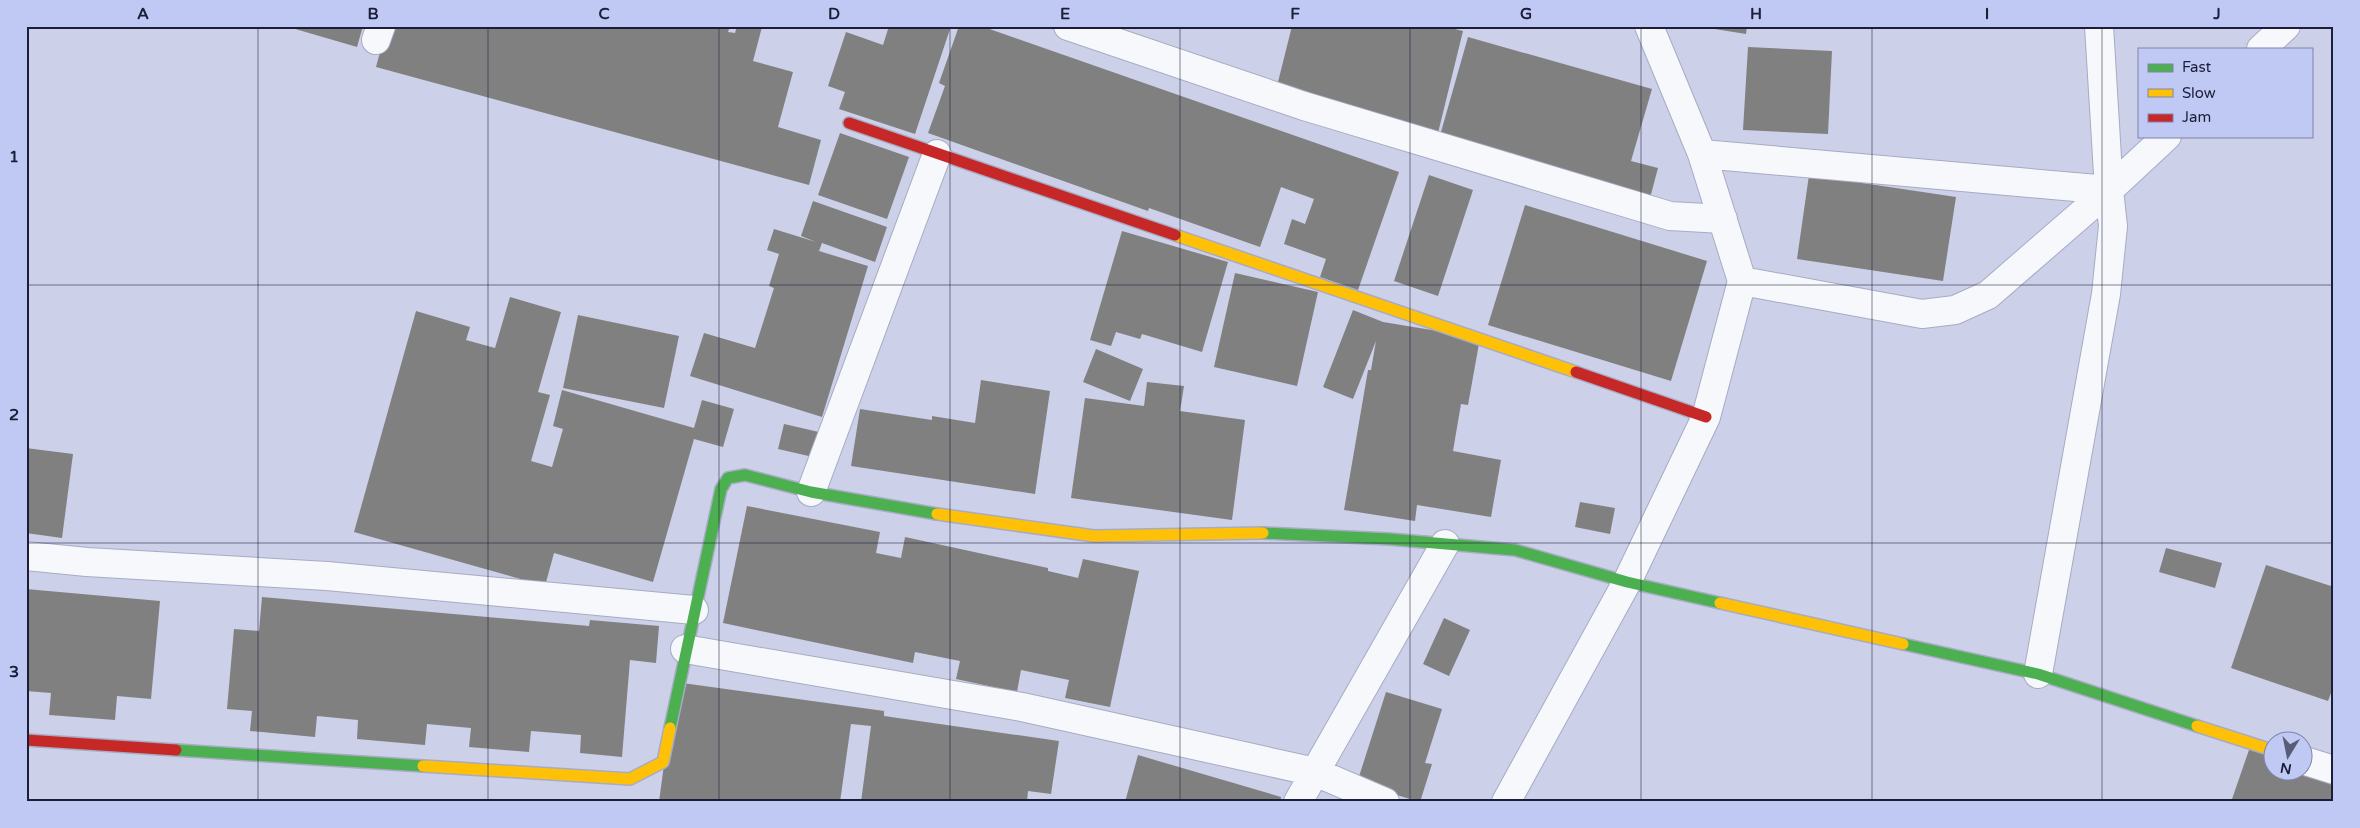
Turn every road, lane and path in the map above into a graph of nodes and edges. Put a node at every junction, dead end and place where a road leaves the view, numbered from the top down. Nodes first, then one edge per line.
1 (1068, 26) edge
2 (1649, 26) edge
3 (2099, 26) edge
4 (2286, 26) edge
5 (2262, 48) edge
6 (849, 123) dead end
7 (2165, 138) edge
8 (937, 154) junction
9 (1702, 154) junction
10 (2110, 190) junction
11 (1722, 219) junction
12 (1742, 281) junction
13 (1706, 417) junction
14 (811, 492) junction
15 (1445, 544) junction
16 (26, 556) edge
17 (1627, 582) junction
18 (694, 610) junction
19 (686, 650) junction
20 (2038, 674) junction
21 (26, 740) edge
22 (2262, 747) edge
23 (2312, 763) edge
24 (2334, 770) edge
25 (1315, 772) junction
26 (1298, 802) edge
27 (1385, 802) edge
28 (1506, 802) edge

1 - 11 street
2 - 9 street
3 - 10 street
4 - 5 street
6 - 8 street
7 - 10 street
8 - 13 street
8 - 14 street
9 - 10 street
9 - 11 street
10 - 12 street
10 - 20 street
11 - 12 street
12 - 13 street
13 - 17 street
14 - 15 street
14 - 18 street
15 - 17 street
15 - 25 street
16 - 18 street
17 - 20 street
17 - 28 street
18 - 19 street
19 - 21 street
19 - 25 street
20 - 22 street
23 - 24 street
25 - 26 street
25 - 27 street

